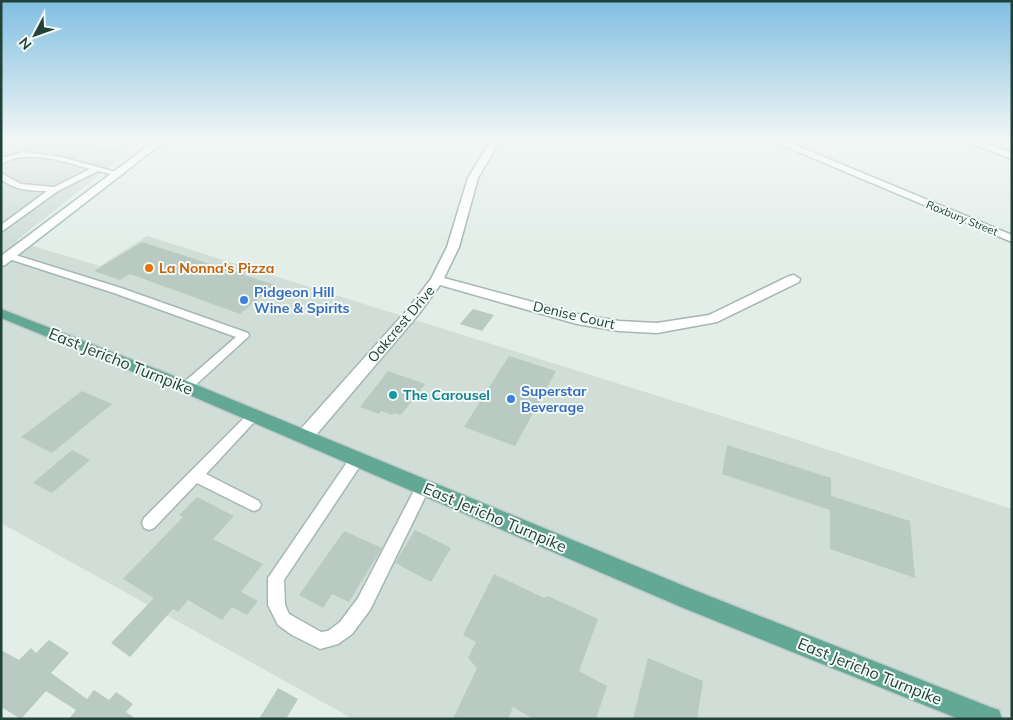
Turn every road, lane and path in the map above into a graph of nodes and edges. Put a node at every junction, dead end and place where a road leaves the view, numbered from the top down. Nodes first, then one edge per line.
1 (87, 174) edge
2 (119, 174) edge
3 (475, 174) edge
4 (855, 174) edge
5 (1, 175) edge
6 (55, 189) junction
7 (1, 229) edge
8 (1012, 239) edge
9 (5, 259) edge
10 (794, 279) dead end
11 (437, 280) junction
12 (1, 313) edge
13 (186, 388) junction
14 (253, 416) junction
15 (304, 437) junction
16 (357, 459) junction
17 (195, 475) junction
18 (424, 486) junction
19 (254, 506) dead end
20 (149, 523) dead end
21 (990, 719) edge

1 - 6 lane
2 - 9 street
3 - 11 street, Oakcrest Drive
4 - 8 street, Roxbury Street
5 - 6 lane
6 - 7 lane
9 - 13 lane
10 - 11 street, Denise Court
11 - 15 street, Oakcrest Drive
12 - 13 main road, East Jericho Turnpike
13 - 14 main road, East Jericho Turnpike
14 - 15 main road, East Jericho Turnpike
14 - 17 lane
15 - 16 main road, East Jericho Turnpike
16 - 18 main road, East Jericho Turnpike
16 - 18 lane
17 - 19 lane
17 - 20 lane
18 - 21 main road, East Jericho Turnpike

